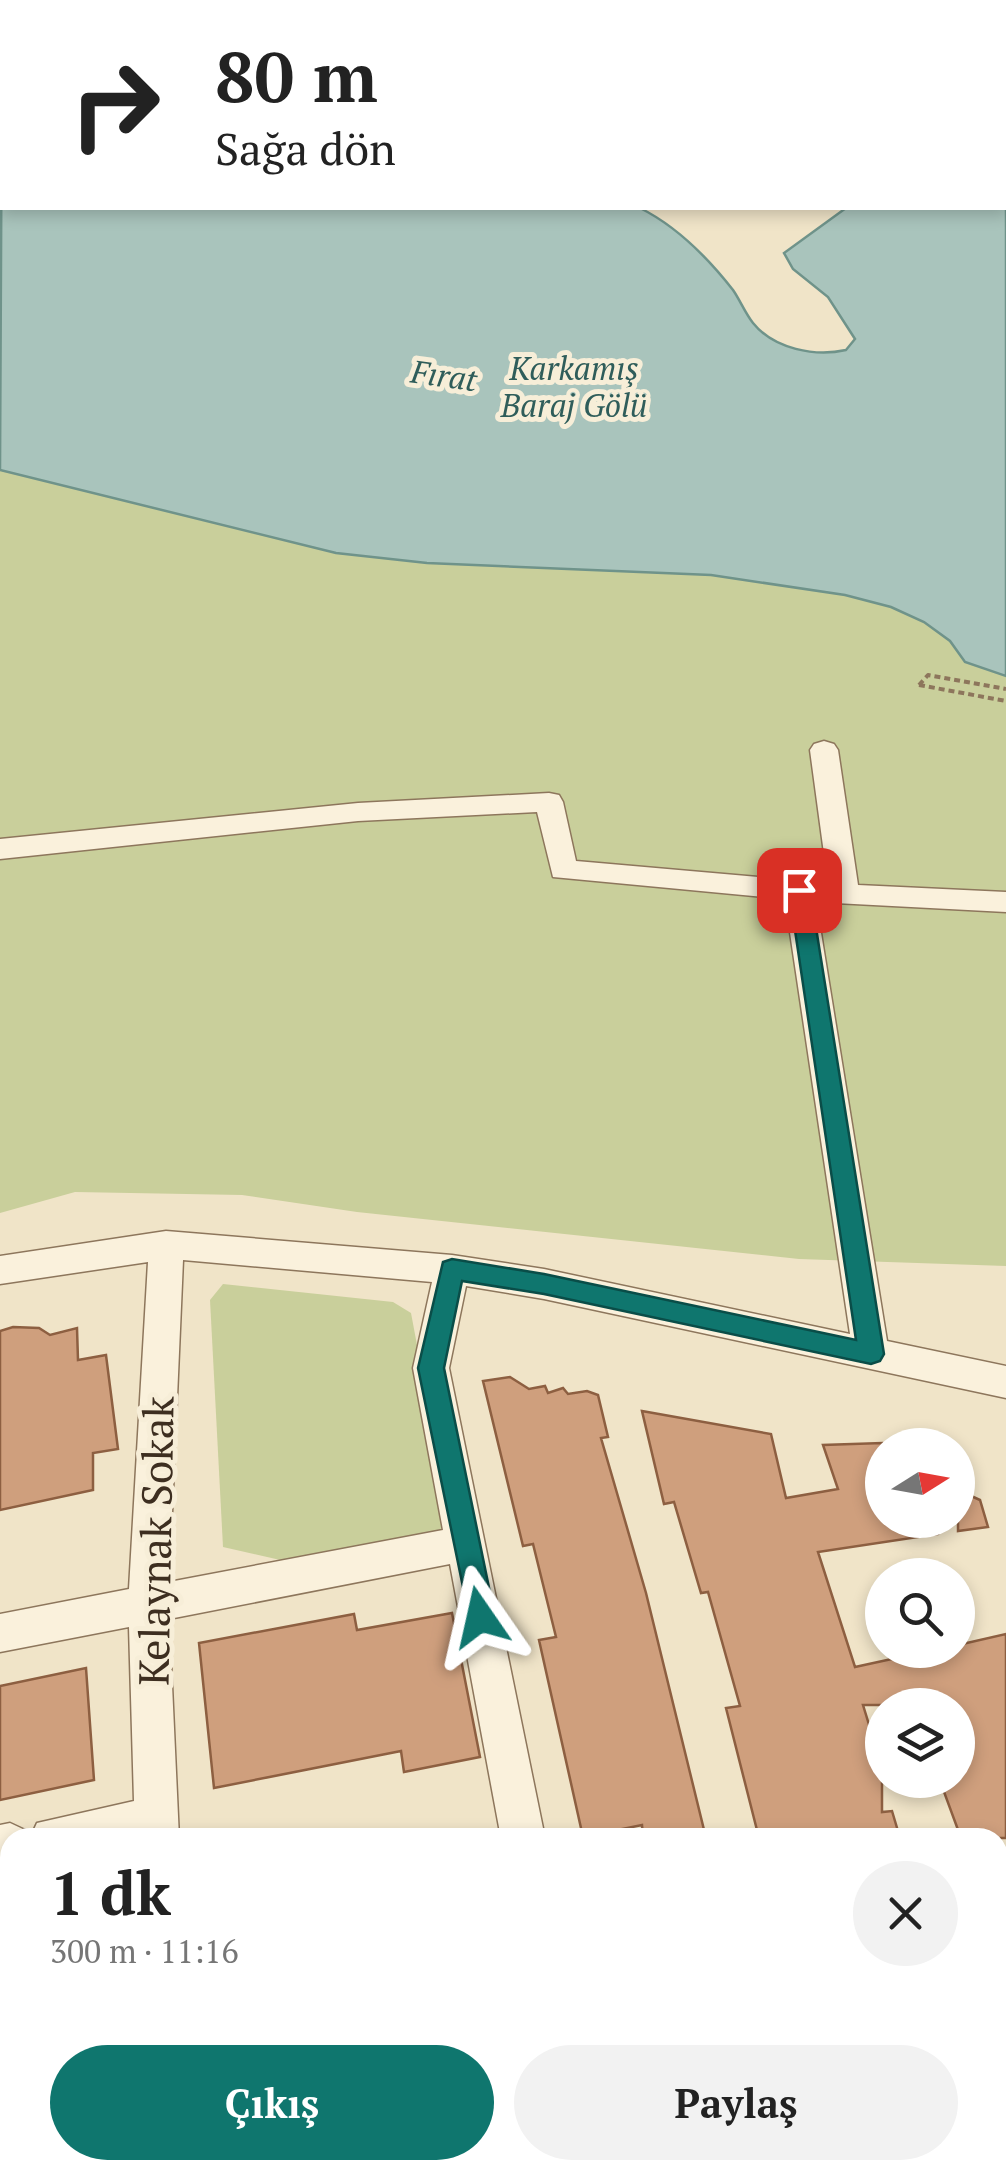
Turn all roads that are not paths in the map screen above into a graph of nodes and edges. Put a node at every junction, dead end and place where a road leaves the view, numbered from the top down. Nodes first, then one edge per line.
1 (824, 750) dead end
2 (0, 849) edge
3 (1006, 880) edge
4 (799, 890) junction
5 (844, 894) junction
6 (877, 897) junction
7 (1006, 902) edge
8 (166, 1246) junction
9 (452, 1269) junction
10 (0, 1270) edge
11 (871, 1354) junction
12 (1006, 1382) edge
13 (466, 1543) junction
14 (148, 1606) junction
15 (0, 1633) edge
16 (157, 1828) edge
17 (521, 1828) edge

1 - 5 street
2 - 4 street
3 - 6 street
4 - 5 street
4 - 11 street
5 - 6 street
6 - 7 street
8 - 9 street
8 - 10 street
8 - 14 street, Kelaynak Sokak
9 - 11 street
9 - 13 street
11 - 12 street
13 - 14 street
13 - 17 street
14 - 15 street
14 - 16 street, Kelaynak Sokak

